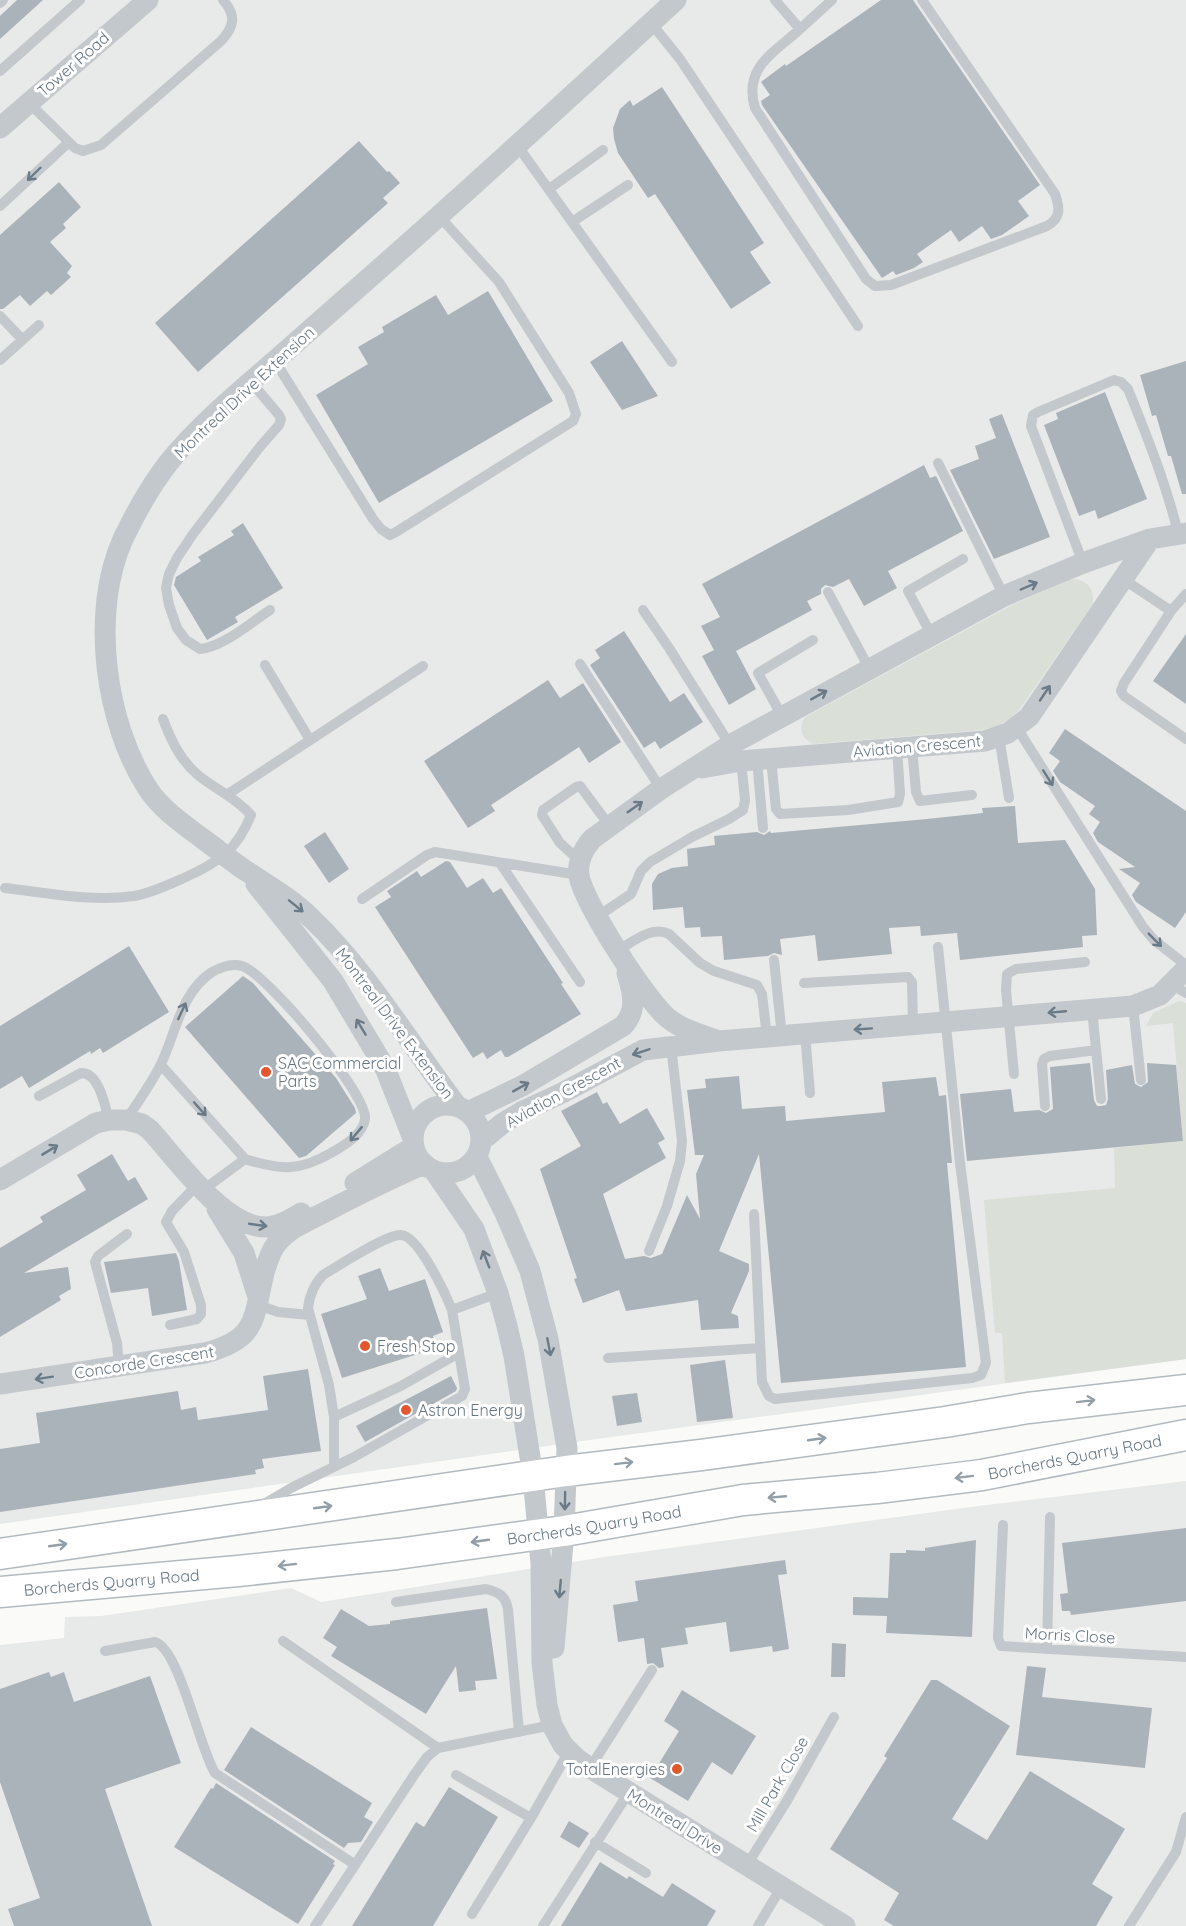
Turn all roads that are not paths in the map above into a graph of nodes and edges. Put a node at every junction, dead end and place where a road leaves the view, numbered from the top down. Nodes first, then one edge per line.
1 (3, 0) edge
2 (80, 0) edge
3 (148, 0) edge
4 (223, 0) edge
5 (676, 0) edge
6 (775, 0) edge
7 (832, 0) edge
8 (922, 0) edge
9 (0, 3) edge
10 (651, 23) junction
11 (800, 29) junction
12 (0, 71) edge
13 (28, 102) junction
14 (0, 128) edge
15 (68, 143) junction
16 (517, 145) junction
17 (603, 150) dead end
18 (627, 185) dead end
19 (549, 189) junction
20 (0, 206) edge
21 (439, 216) junction
22 (572, 222) junction
23 (0, 316) edge
24 (39, 325) dead end
25 (858, 326) dead end
26 (22, 339) junction
27 (0, 360) edge
28 (275, 361) junction
29 (672, 362) dead end
30 (251, 382) junction
31 (938, 463) dead end
32 (1182, 533) edge
33 (1150, 539) junction
34 (963, 559) dead end
35 (1083, 563) junction
36 (1123, 579) junction
37 (828, 592) dead end
38 (1186, 594) edge
39 (1004, 596) junction
40 (270, 610) dead end
41 (643, 610) dead end
42 (1171, 611) junction
43 (931, 634) junction
44 (813, 640) dead end
45 (580, 664) dead end
46 (265, 665) dead end
47 (423, 666) dead end
48 (869, 668) junction
49 (782, 716) junction
50 (163, 719) dead end
51 (1008, 733) junction
52 (1186, 739) edge
53 (310, 740) junction
54 (904, 748) junction
55 (750, 756) junction
56 (661, 789) junction
57 (228, 794) junction
58 (972, 795) dead end
59 (1009, 798) dead end
60 (609, 825) junction
61 (763, 828) dead end
62 (226, 855) junction
63 (500, 863) junction
64 (580, 868) junction
65 (248, 873) junction
66 (5, 888) dead end
67 (362, 899) dead end
68 (598, 915) junction
69 (938, 947) dead end
70 (620, 953) junction
71 (774, 960) dead end
72 (1085, 962) dead end
73 (1183, 978) edge
74 (580, 982) dead end
75 (804, 983) dead end
76 (1133, 1006) junction
77 (1092, 1010) junction
78 (1009, 1017) junction
79 (946, 1023) junction
80 (913, 1025) junction
81 (805, 1034) junction
82 (774, 1036) junction
83 (719, 1041) junction
84 (671, 1046) junction
85 (1096, 1050) junction
86 (160, 1065) junction
87 (1014, 1074) dead end
88 (1141, 1080) dead end
89 (810, 1093) dead end
90 (39, 1096) dead end
91 (1101, 1099) dead end
92 (1046, 1106) dead end
93 (462, 1109) junction
94 (118, 1120) junction
95 (479, 1149) junction
96 (421, 1155) junction
97 (245, 1159) junction
98 (0, 1180) edge
99 (203, 1190) junction
100 (754, 1214) dead end
101 (127, 1234) dead end
102 (649, 1251) dead end
103 (498, 1293) junction
104 (258, 1301) junction
105 (452, 1310) junction
106 (310, 1315) junction
107 (170, 1325) dead end
108 (760, 1348) junction
109 (459, 1353) junction
110 (608, 1358) dead end
111 (119, 1366) junction
112 (0, 1384) edge
113 (1186, 1390) edge
114 (334, 1417) junction
115 (1186, 1435) edge
116 (334, 1466) junction
117 (566, 1471) junction
118 (533, 1476) junction
119 (1050, 1517) dead end
120 (243, 1518) junction
121 (1003, 1525) dead end
122 (551, 1532) junction
123 (0, 1554) edge
124 (0, 1592) edge
125 (396, 1602) dead end
126 (283, 1641) dead end
127 (1047, 1649) junction
128 (105, 1651) dead end
129 (1186, 1657) edge
130 (652, 1670) dead end
131 (834, 1717) dead end
132 (552, 1725) junction
133 (519, 1732) junction
134 (438, 1748) junction
135 (569, 1751) junction
136 (590, 1768) junction
137 (456, 1775) dead end
138 (628, 1792) junction
139 (1186, 1817) edge
140 (531, 1818) junction
141 (595, 1842) junction
142 (354, 1864) junction
143 (747, 1865) junction
144 (646, 1873) dead end
145 (782, 1886) junction
146 (472, 1914) dead end
147 (1135, 1924) edge
148 (315, 1926) edge
149 (543, 1926) edge
150 (758, 1926) edge
151 (845, 1926) edge

1 - 9 lane
2 - 12 lane
3 - 13 street, Tower Road
4 - 15 lane
5 - 10 street, Montreal Drive Extension
6 - 11 lane
7 - 11 lane
8 - 11 lane
10 - 16 street, Montreal Drive Extension
10 - 25 lane
13 - 14 street, Tower Road
13 - 15 lane
15 -> 20 lane
16 - 19 lane
16 - 21 street, Montreal Drive Extension
17 - 19 lane
18 - 22 lane
19 - 22 lane
21 - 28 street, Montreal Drive Extension
21 - 28 lane
22 - 29 lane
23 - 26 lane
24 - 26 lane
26 - 27 lane
28 - 30 street, Montreal Drive Extension
30 - 40 lane
30 - 62 street, Montreal Drive Extension
31 - 39 lane
32 - 33 street, Aviation Crescent
32 - 35 lane
33 - 35 street, Aviation Crescent
33 - 36 street
34 - 43 lane
39 -> 35 street, Aviation Crescent
36 - 42 lane
51 -> 36 street
37 - 48 lane
38 - 42 lane
39 - 43 street, Aviation Crescent
41 - 55 lane
42 - 52 lane
43 - 48 street, Aviation Crescent
44 - 49 lane
45 - 56 lane
46 - 53 lane
47 - 53 lane
49 -> 48 street, Aviation Crescent
49 - 55 street, Aviation Crescent
50 - 57 lane
51 - 54 street, Aviation Crescent
51 - 59 lane
51 -> 73 lane
53 - 57 lane
54 - 55 street, Aviation Crescent
54 - 55 lane
54 - 58 lane
55 - 56 street, Aviation Crescent
55 - 61 lane
55 - 68 lane
60 -> 56 street, Aviation Crescent
57 - 62 lane
60 - 64 street, Aviation Crescent
60 - 64 lane
62 - 65 street, Montreal Drive Extension
62 - 66 lane
63 - 64 lane
63 - 67 lane
63 - 74 lane
64 - 68 street, Aviation Crescent
65 -> 93 street, Montreal Drive Extension
96 -> 65 street, Montreal Drive Extension
68 - 70 street, Aviation Crescent
69 - 79 lane
70 - 82 lane
70 - 83 street, Aviation Crescent
93 -> 70 street, Aviation Crescent
71 - 82 lane
72 - 78 lane
73 - 76 street, Aviation Crescent
75 - 80 lane
76 - 77 street, Aviation Crescent
76 - 88 lane
77 -> 78 street, Aviation Crescent
77 - 85 lane
78 - 79 street, Aviation Crescent
78 - 87 lane
79 - 80 street, Aviation Crescent
79 - 108 lane
80 -> 81 street, Aviation Crescent
81 - 82 street, Aviation Crescent
81 - 89 lane
82 - 83 street, Aviation Crescent
83 - 84 street, Aviation Crescent
84 -> 95 street, Aviation Crescent
84 - 102 lane
85 - 91 lane
85 - 92 lane
86 - 94 lane
86 -> 97 lane
86 -> 97 lane
90 - 94 lane
93 - 95 street
93 - 96 street
98 -> 94 street
94 - 99 street
95 - 96 street
95 -> 117 street
99 -> 96 street
103 -> 96 street, Montreal Drive Extension
96 - 104 street, Concorde Crescent
97 - 99 lane
99 - 104 street
99 - 107 lane
100 - 108 lane
101 - 111 lane
103 - 105 lane
103 - 118 street, Montreal Drive Extension
104 - 106 lane
104 - 111 street, Concorde Crescent
105 - 106 lane
105 - 109 lane
106 - 114 lane
108 - 110 lane
109 - 114 lane
109 - 116 lane
111 -> 112 street, Concorde Crescent
117 -> 113 main road
114 - 116 lane
115 -> 122 main road, Borcherds Quarry Road
116 - 120 lane
117 - 118 main road
117 -> 122 street
120 -> 118 main road
118 - 122 street, Montreal Drive Extension
119 - 127 lane
123 -> 120 main road
121 - 127 lane, Morris Close
122 -> 124 main road, Borcherds Quarry Road
122 - 132 street, Montreal Drive
125 - 133 lane
126 - 134 lane
127 - 129 lane, Morris Close
128 - 142 lane
130 - 136 lane
131 - 143 lane, Mill Park Close
132 - 133 lane
132 - 135 street, Montreal Drive
133 - 134 lane
134 - 142 lane
135 - 136 street, Montreal Drive
135 - 140 lane
136 - 138 street, Montreal Drive
137 - 140 lane
138 - 141 lane
138 - 143 street, Montreal Drive
139 - 147 lane
140 - 146 lane
141 - 144 lane
141 - 149 lane
142 - 148 lane
143 - 145 street, Montreal Drive
145 - 150 lane
145 - 151 street, Montreal Drive

